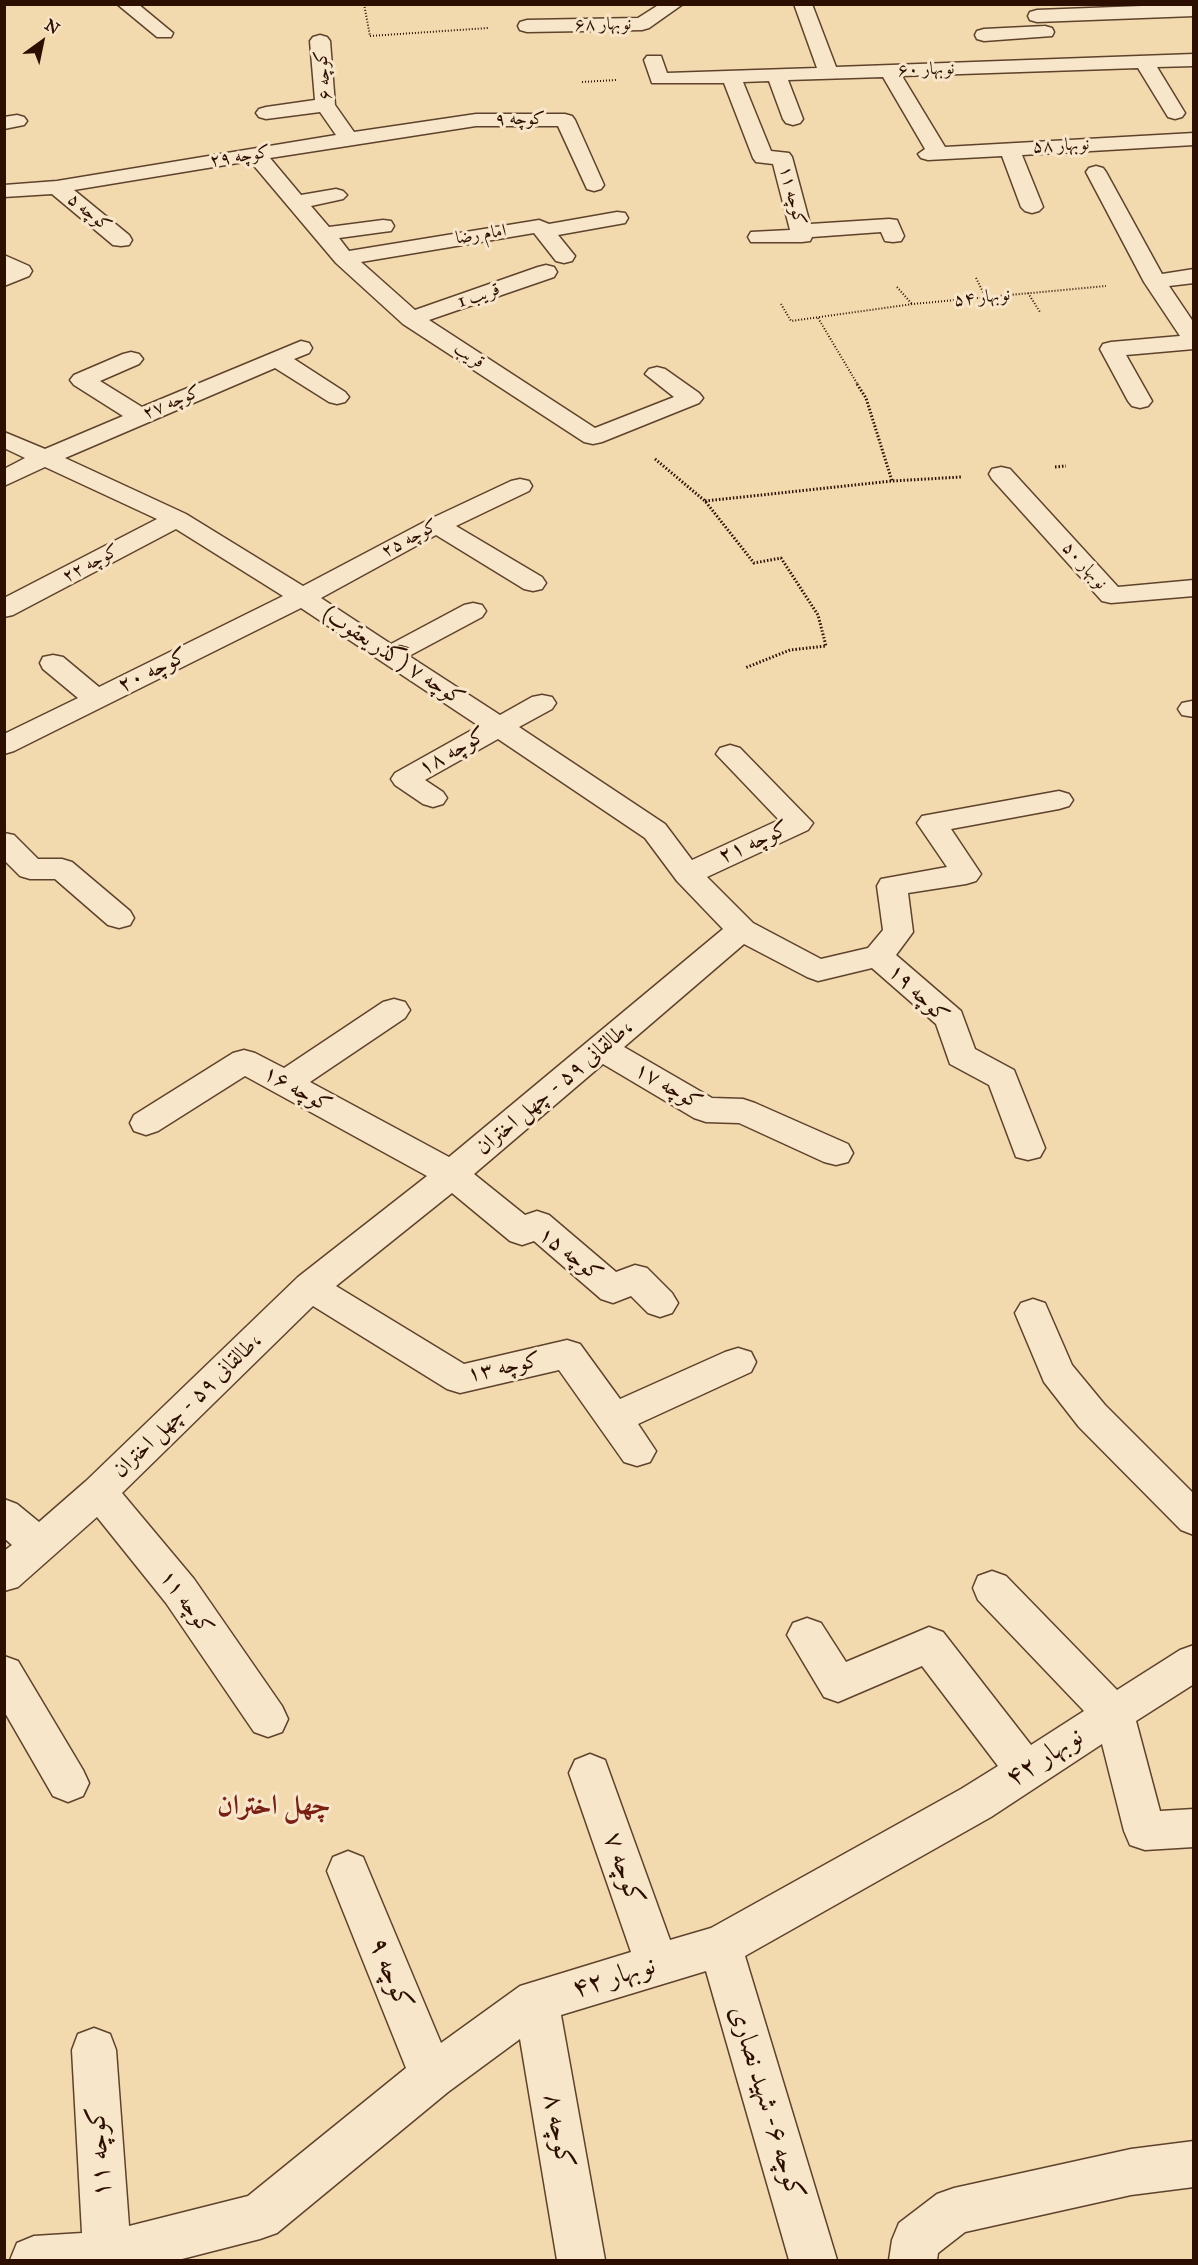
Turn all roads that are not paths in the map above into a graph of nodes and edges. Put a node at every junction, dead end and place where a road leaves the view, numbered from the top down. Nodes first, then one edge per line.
1 (126, 4) edge
2 (674, 4) edge
3 (803, 4) edge
4 (1020, 4) edge
5 (1194, 10) edge
6 (1041, 24) junction
7 (527, 26) road end
8 (164, 33) dead end
9 (984, 35) dead end
10 (320, 41) dead end
11 (1194, 60) edge
12 (1144, 62) junction
13 (1061, 64) junction
14 (657, 69) dead end
15 (889, 71) junction
16 (829, 74) junction
17 (776, 75) junction
18 (731, 76) junction
19 (325, 105) junction
20 (266, 113) dead end
21 (1175, 113) dead end
22 (793, 119) dead end
23 (476, 120) joint
24 (349, 139) junction
25 (1194, 139) edge
26 (1010, 149) junction
27 (255, 154) junction
28 (1096, 172) dead end
29 (594, 185) dead end
30 (57, 187) junction
31 (4, 191) edge
32 (336, 195) dead end
33 (296, 202) junction
34 (1032, 207) dead end
35 (617, 218) dead end
36 (383, 226) dead end
37 (544, 231) junction
38 (802, 233) junction
39 (323, 234) junction
40 (893, 236) dead end
41 (759, 237) dead end
42 (121, 240) dead end
43 (564, 256) dead end
44 (344, 258) junction
45 (4, 261) edge
46 (546, 273) dead end
47 (1194, 276) edge
48 (4, 279) edge
49 (1155, 282) junction
50 (411, 319) junction
51 (1194, 341) edge
52 (301, 348) dead end
53 (276, 358) junction
54 (131, 359) dead end
55 (657, 374) dead end
56 (337, 397) dead end
57 (1140, 401) dead end
58 (140, 416) junction
59 (4, 440) edge
60 (44, 458) junction
61 (1001, 474) road end
62 (4, 479) edge
63 (520, 486) dead end
64 (177, 519) junction
65 (437, 525) junction
66 (533, 583) dead end
67 (1194, 588) edge
68 (302, 597) junction
69 (4, 609) edge
70 (473, 611) dead end
71 (390, 655) junction
72 (53, 663) dead end
73 (96, 699) junction
74 (542, 703) dead end
75 (498, 726) junction
76 (4, 745) edge
77 (730, 754) dead end
78 (433, 798) dead end
79 (1059, 800) dead end
80 (4, 842) edge
81 (30, 869) junction
82 (687, 874) junction
83 (4, 884) edge
84 (119, 918) dead end
85 (742, 930) junction
86 (878, 956) junction
87 (394, 1010) dead end
88 (602, 1048) junction
89 (284, 1084) junction
90 (146, 1123) dead end
91 (1028, 1148) dead end
92 (836, 1154) dead end
93 (452, 1174) junction
94 (310, 1287) junction
95 (660, 1303) dead end
96 (1033, 1313) dead end
97 (738, 1362) dead end
98 (614, 1418) junction
99 (637, 1451) dead end
100 (99, 1492) junction
101 (4, 1515) edge
102 (1194, 1519) edge
103 (39, 1545) junction
104 (4, 1575) edge
105 (992, 1588) dead end
106 (807, 1635) dead end
107 (1194, 1662) edge
108 (4, 1673) edge
109 (1114, 1714) junction
110 (268, 1719) dead end
111 (1026, 1771) junction
112 (590, 1773) dead end
113 (68, 1783) dead end
114 (1194, 1828) edge
115 (348, 1871) dead end
116 (720, 1946) junction
117 (657, 1965) junction
118 (536, 2001) junction
119 (94, 2050) dead end
120 (432, 2076) junction
121 (1194, 2164) edge
122 (107, 2255) junction
123 (34, 2260) edge
124 (581, 2260) edge
125 (813, 2260) edge
126 (914, 2260) edge

1 - 8 street
2 - 7 street, نوبهار ۶۸
3 - 16 street
4 - 6 street
5 - 6 street
6 - 9 street
6 - 13 street
10 - 19 street, کوچه ۶
11 - 12 street, نوبهار ۶۰
12 - 13 street, نوبهار ۶۰
12 - 21 street
13 - 15 street, نوبهار ۶۰
14 - 18 street, نوبهار ۶۰
15 - 16 street, نوبهار ۶۰
15 - 26 street, نوبهار ۵۸
16 - 17 street, نوبهار ۶۰
17 - 18 street, نوبهار ۶۰
17 - 22 street
18 - 38 street, کوچه ۱۱
19 - 20 street
19 - 24 street, کوچه ۶
23 - 24 street, کوچه ۲۹
23 - 29 street, کوچه ۹
24 - 27 street, کوچه ۲۹
25 - 26 street, نوبهار ۵۸
26 - 34 street
27 - 30 street, کوچه ۲۹
27 - 33 street, قریب
28 - 49 street
30 - 31 street, کوچه ۲۹
30 - 42 street, کوچه ۵
32 - 33 street
33 - 39 street, قریب
35 - 37 street, امام رضا
36 - 39 street
37 - 43 street
37 - 44 street, امام رضا
38 - 40 street
38 - 41 street
39 - 44 street, قریب
44 - 50 street, قریب
45 - 48 street
46 - 50 street, قریب 1
47 - 49 street
49 - 51 street
50 - 55 street, قریب
51 - 57 street
52 - 53 street, کوچه ۲۷
53 - 56 street
53 - 58 street, کوچه ۲۷
54 - 58 street
58 - 60 street, کوچه ۲۷
59 - 60 street, کوچه ۷ (گذر یعقوب)
60 - 62 street, کوچه ۲۷
60 - 64 street, کوچه ۷ (گذر یعقوب)
61 - 67 street, نوبهار ۵۰
63 - 65 street, کوچه ۲۵
64 - 68 street, کوچه ۷ (گذر یعقوب)
64 - 69 street, کوچه ۲۲
65 - 66 street
65 - 68 street, کوچه ۲۵
68 - 71 street, کوچه ۷ (گذر یعقوب)
68 - 73 street, کوچه ۲۰
70 - 71 street
71 - 75 street, کوچه ۷ (گذر یعقوب)
72 - 73 street
73 - 76 street, کوچه ۲۰
74 - 75 street
75 - 78 street, کوچه ۱۸
75 - 82 street, کوچه ۷ (گذر یعقوب)
77 - 82 street, کوچه ۲۱
79 - 86 street
80 - 81 street
81 - 83 street
81 - 84 street
82 - 85 street, کوچه ۷ (گذر یعقوب)
85 - 86 street
85 - 88 street, طالقانی ۵۹ - چهل اختران،
86 - 91 street, کوچه ۱۹
87 - 89 street
88 - 92 street, کوچه ۱۷
88 - 93 street, طالقانی ۵۹ - چهل اختران،
89 - 90 street, کوچه ۱۶
89 - 93 street, کوچه ۱۶
93 - 94 street, طالقانی ۵۹ - چهل اختران،
93 - 95 street, کوچه ۱۵
94 - 98 street, کوچه ۱۳
94 - 100 street, طالقانی ۵۹ - چهل اختران،
96 - 102 street
97 - 98 street
98 - 99 street, کوچه ۱۳
100 - 103 street, طالقانی ۵۹ - چهل اختران،
100 - 110 street, کوچه ۱۱
101 - 103 street
103 - 104 street, طالقانی ۵۹ - چهل اختران،
105 - 109 street
106 - 111 street
107 - 109 street, نوبهار ۴۲
108 - 113 street
109 - 111 street, نوبهار ۴۲
109 - 114 street
111 - 116 street, نوبهار ۴۲
112 - 117 street, کوچه ۷
115 - 120 street, کوچه ۹
116 - 117 street, نوبهار ۴۲
116 - 125 street, کوچه ۶- شهید نصاری
117 - 118 street, نوبهار ۴۲
118 - 120 street, نوبهار ۴۲
118 - 124 street, کوچه ۸
119 - 122 street, کوچه ۱۱
120 - 122 street, نوبهار ۴۲
121 - 126 street
122 - 123 street, نوبهار ۴۲

